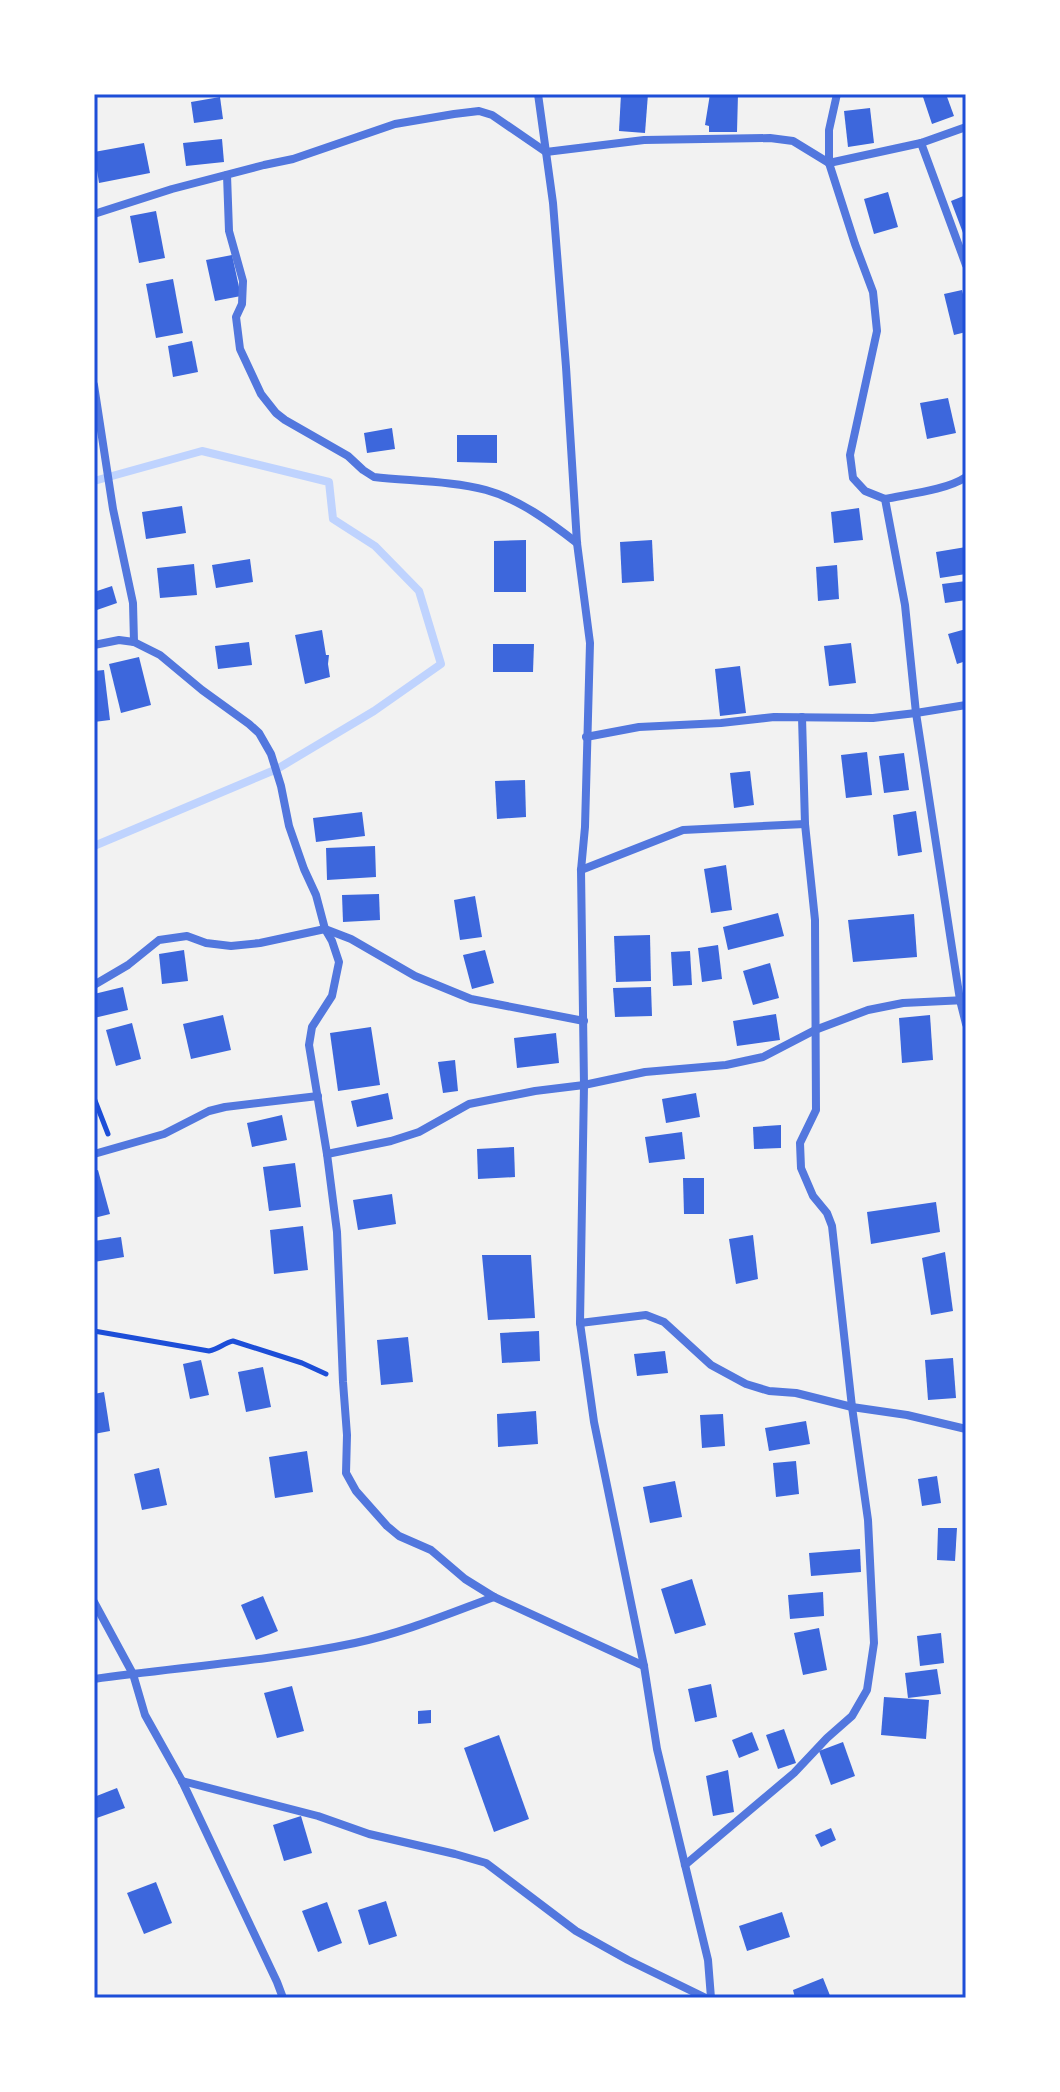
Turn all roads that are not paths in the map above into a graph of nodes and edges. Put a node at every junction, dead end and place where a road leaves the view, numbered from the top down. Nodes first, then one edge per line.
1 (538, 94) edge
2 (837, 94) edge
3 (966, 127) edge
4 (921, 143) junction
5 (546, 152) junction
6 (829, 163) junction
7 (227, 175) junction
8 (94, 214) edge
9 (966, 265) edge
10 (94, 385) edge
11 (966, 477) edge
12 (885, 499) junction
13 (577, 543) junction
14 (134, 642) junction
15 (94, 645) edge
16 (966, 705) edge
17 (916, 713) junction
18 (802, 717) junction
19 (586, 737) junction
20 (805, 824) junction
21 (581, 870) junction
22 (325, 929) junction
23 (94, 985) edge
24 (963, 1000) edge
25 (584, 1021) junction
26 (966, 1024) edge
27 (815, 1030) junction
28 (584, 1085) junction
29 (318, 1096) junction
30 (94, 1154) edge
31 (327, 1154) junction
32 (580, 1323) junction
33 (852, 1407) junction
34 (966, 1429) edge
35 (494, 1597) junction
36 (94, 1602) edge
37 (644, 1666) junction
38 (133, 1674) junction
39 (94, 1679) edge
40 (182, 1781) junction
41 (685, 1865) junction
42 (283, 1998) edge
43 (708, 1998) edge

1 - 5 street
2 - 6 street
3 - 4 street
4 - 6 street
4 - 9 street
5 - 6 street
5 - 7 street
5 - 13 street
6 - 12 street
7 - 8 street
7 - 13 street
10 - 14 street
11 - 12 street
12 - 17 street
13 - 19 street
14 - 15 street
14 - 22 street
16 - 17 street
17 - 18 street
17 - 24 street
18 - 19 street
18 - 20 street
19 - 21 street
20 - 21 street
20 - 27 street
21 - 25 street
22 - 23 street
22 - 25 street
22 - 29 street
24 - 26 street
24 - 27 street
25 - 28 street
27 - 28 street
27 - 33 street
28 - 31 street
28 - 32 street
29 - 30 street
29 - 31 street
31 - 35 street
32 - 33 street
32 - 37 street
33 - 34 street
33 - 41 street
35 - 37 street
35 - 38 street
36 - 38 street
37 - 41 street
38 - 39 street
38 - 40 street
40 - 42 street
40 - 43 street
41 - 43 street

